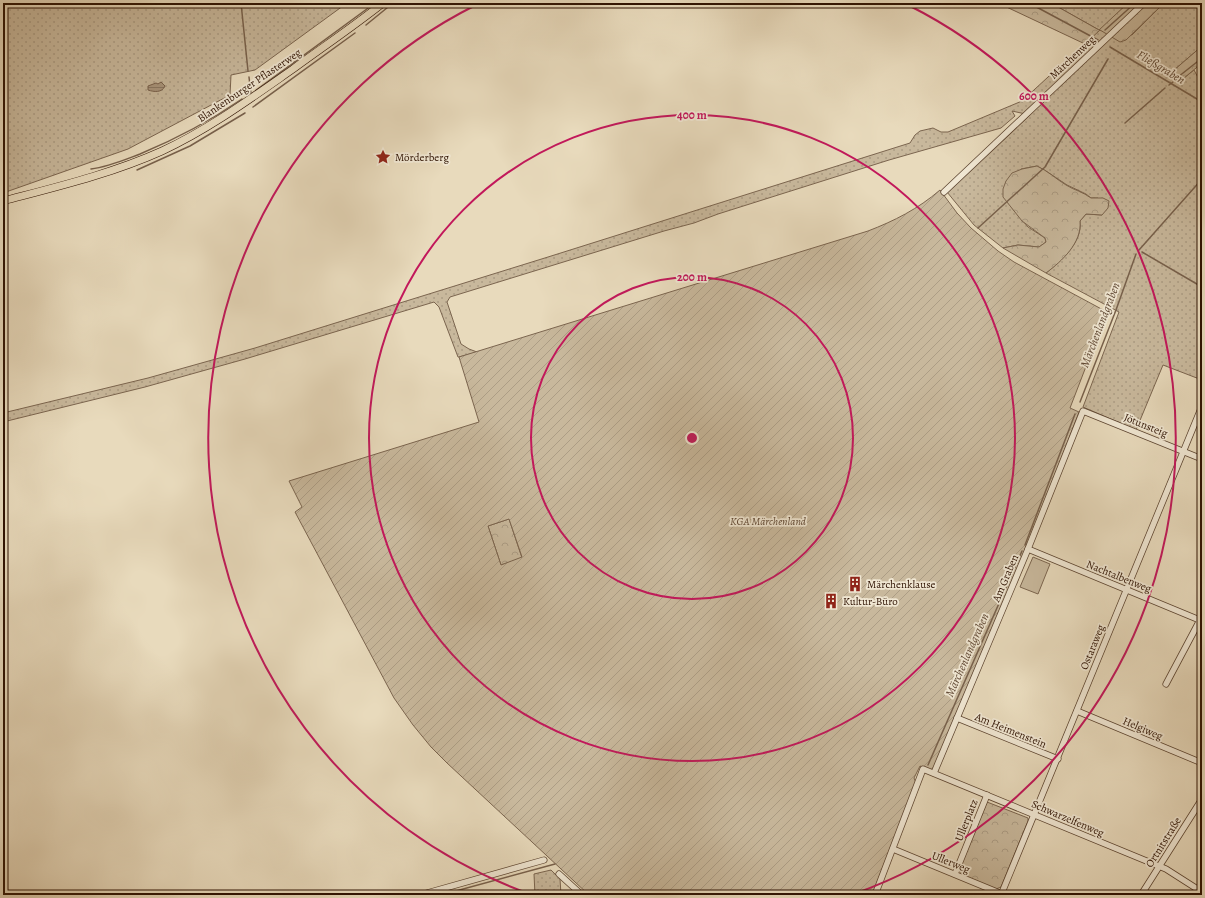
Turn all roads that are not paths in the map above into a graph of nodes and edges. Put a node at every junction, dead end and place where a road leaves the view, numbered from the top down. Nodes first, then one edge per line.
1 (383, 3) edge
2 (1144, 3) edge
3 (944, 192) dead end
4 (3, 202) edge
5 (1202, 406) edge
6 (1083, 411) joint
7 (1183, 451) junction
8 (1202, 459) edge
9 (1028, 550) junction
10 (1126, 590) junction
11 (1201, 620) edge
12 (1166, 684) dead end
13 (1077, 711) junction
14 (957, 718) junction
15 (1058, 759) junction
16 (1202, 763) edge
17 (934, 774) junction
18 (987, 795) junction
19 (1202, 799) edge
20 (1034, 815) junction
21 (893, 849) junction
22 (544, 860) dead end
23 (1159, 867) junction
24 (559, 874) dead end
25 (955, 874) junction
26 (1202, 892) edge
27 (1002, 894) edge
28 (420, 895) edge
29 (582, 895) edge
30 (875, 895) edge
31 (1141, 895) edge

1 - 4 main road, Blankenburger Pflasterweg
2 - 3 street, Märchenweg
5 - 7 street, Ostaraweg
6 - 7 street, Jötunsteig
6 - 9 street, Am Graben
7 - 8 street, Jötunsteig
7 - 10 street, Ostaraweg
9 - 10 street, Nachtalbenweg
9 - 14 street, Am Graben
10 - 11 street, Nachtalbenweg
10 - 13 street, Ostaraweg
11 - 12 street
13 - 15 street, Ostaraweg
13 - 16 street, Helgiweg
14 - 15 street, Am Heimenstein
14 - 17 street, Am Graben
15 - 20 street, Ostaraweg
17 - 18 street, Schwarzelfenweg
17 - 21 street, Schwarzelfenweg
18 - 20 street, Schwarzelfenweg
18 - 25 street, Ullerplatz
19 - 23 street, Ortnitstraße
20 - 23 street, Schwarzelfenweg
20 - 27 street, Ostaraweg
21 - 25 street, Ullerweg
21 - 30 street
22 - 28 street
23 - 26 street, Schwarzelfenweg
23 - 31 street, Ortnitstraße
24 - 29 street
25 - 27 street, Ullerweg

